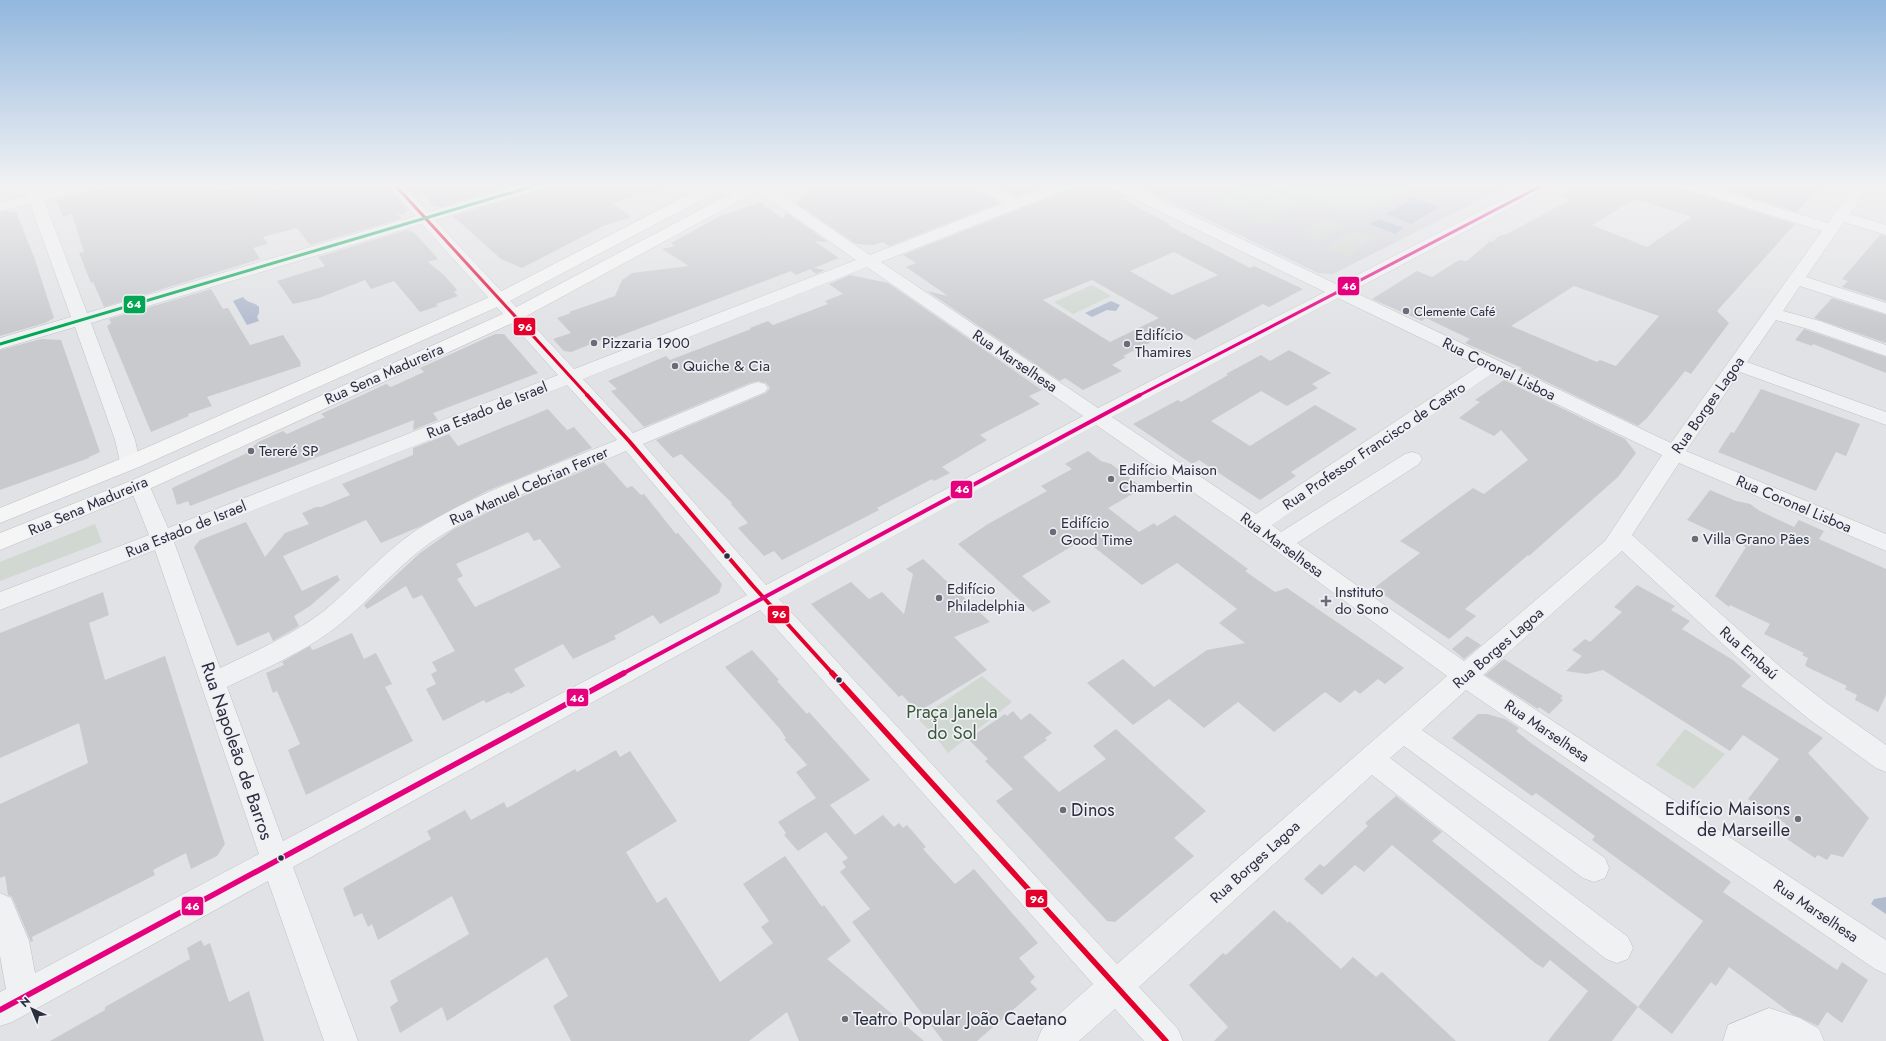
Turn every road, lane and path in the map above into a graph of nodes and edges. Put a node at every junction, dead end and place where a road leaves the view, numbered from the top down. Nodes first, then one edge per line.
1 (49, 234) edge
2 (376, 234) edge
3 (439, 234) edge
4 (626, 234) edge
5 (667, 234) edge
6 (827, 234) edge
7 (940, 234) edge
8 (1218, 234) edge
9 (1449, 234) edge
10 (1828, 234) edge
11 (867, 262) junction
12 (1796, 279) junction
13 (1337, 291) junction
14 (498, 300) junction
15 (1886, 309) edge
16 (1772, 313) junction
17 (513, 316) junction
18 (82, 320) junction
19 (0, 344) edge
20 (1886, 351) edge
21 (1736, 364) junction
22 (1492, 366) junction
23 (570, 377) junction
24 (758, 388) dead end
25 (1097, 417) junction
26 (1886, 419) edge
27 (629, 441) junction
28 (1674, 453) junction
29 (1412, 460) dead end
30 (130, 462) junction
31 (140, 484) junction
32 (0, 516) edge
33 (1256, 525) junction
34 (1620, 536) junction
35 (162, 539) junction
36 (0, 542) edge
37 (1280, 542) junction
38 (1886, 543) edge
39 (764, 597) junction
40 (0, 600) edge
41 (1464, 676) junction
42 (214, 682) junction
43 (1403, 731) junction
44 (1370, 759) junction
45 (1886, 760) edge
46 (276, 862) junction
47 (1594, 868) dead end
48 (0, 908) edge
49 (1617, 948) dead end
50 (1886, 958) edge
51 (1116, 986) junction
52 (12, 1004) edge
53 (341, 1041) edge
54 (1054, 1041) edge
55 (1166, 1041) edge
56 (1740, 1041) edge
57 (1807, 1041) edge

1 - 18 street
2 - 18 street
3 - 14 street
4 - 14 main road, Rua Sena Madureira
5 - 17 main road, Rua Sena Madureira
6 - 11 street, Rua Marselhesa
7 - 11 street, Rua Estado de Israel
8 - 13 street, Rua Coronel Lisboa
9 - 13 street
10 - 12 street, Rua Borges Lagoa
11 - 23 street, Rua Estado de Israel
11 - 25 street, Rua Marselhesa
12 - 15 street
12 - 16 street, Rua Borges Lagoa
13 - 22 street, Rua Coronel Lisboa
13 - 25 street
14 - 17 street
14 - 30 main road, Rua Sena Madureira
16 - 20 street
16 - 21 street, Rua Borges Lagoa
17 - 23 street
17 - 31 main road, Rua Sena Madureira
18 - 19 street
18 - 30 street
21 - 26 street
21 - 28 street, Rua Borges Lagoa
22 - 28 street, Rua Coronel Lisboa
22 - 33 street, Rua Professor Francisco de Castro
23 - 27 street
23 - 35 street, Rua Estado de Israel
24 - 27 street, Rua Manuel Cebrian Ferrer
25 - 33 street, Rua Marselhesa
25 - 39 street
27 - 39 street
27 - 42 street, Rua Manuel Cebrian Ferrer
28 - 34 street, Rua Borges Lagoa
28 - 38 street, Rua Coronel Lisboa
29 - 37 street
30 - 32 main road, Rua Sena Madureira
31 - 35 street, Rua Napoleão de Barros
31 - 36 main road, Rua Sena Madureira
33 - 37 street, Rua Marselhesa
34 - 41 street, Rua Borges Lagoa
34 - 45 street, Rua Embaú
35 - 40 street, Rua Estado de Israel
35 - 42 street, Rua Napoleão de Barros
37 - 41 street, Rua Marselhesa
39 - 46 street
39 - 51 street
41 - 43 street, Rua Borges Lagoa
41 - 50 street, Rua Marselhesa
42 - 46 street, Rua Napoleão de Barros
43 - 44 street, Rua Borges Lagoa
43 - 47 street
44 - 49 street
44 - 51 street, Rua Borges Lagoa
46 - 52 street
46 - 53 street, Rua Napoleão de Barros
48 - 52 street
51 - 54 street, Rua Borges Lagoa
51 - 55 street
56 - 57 street

